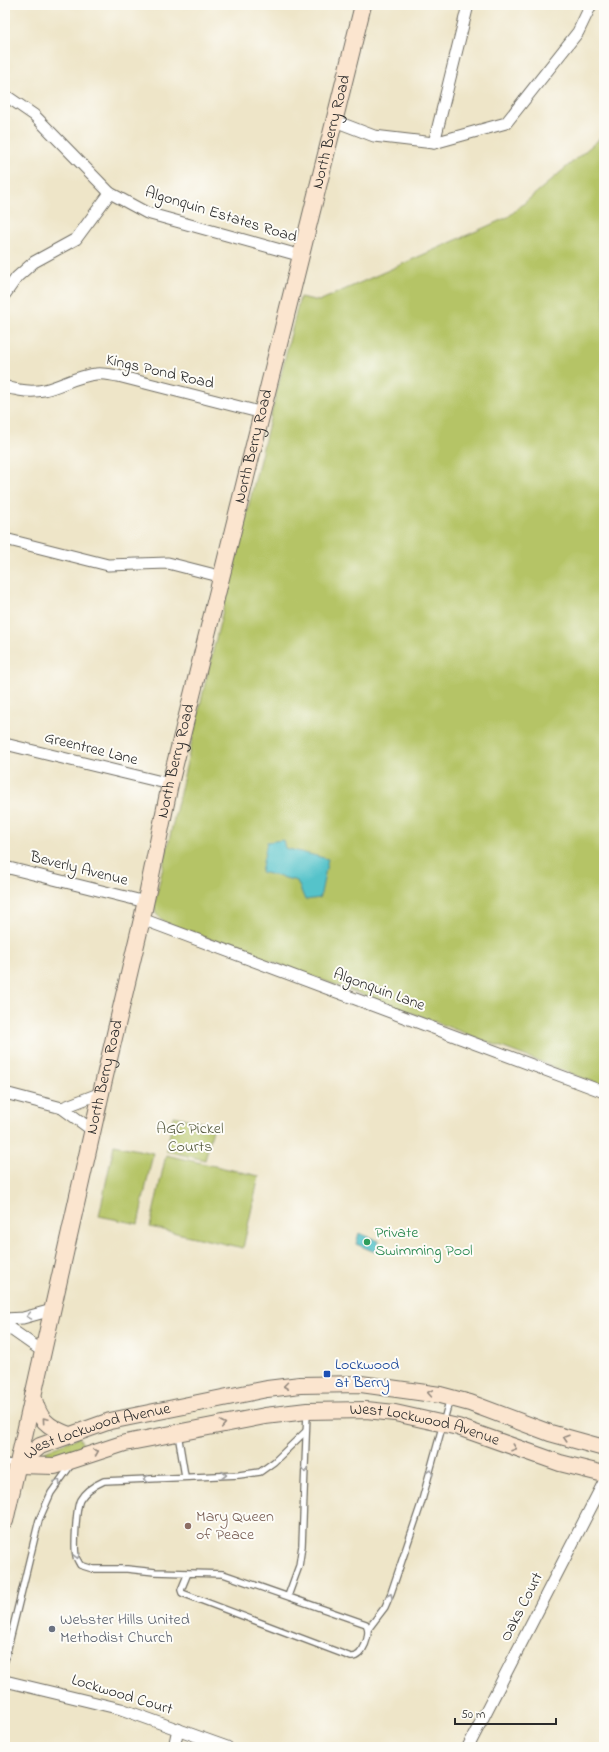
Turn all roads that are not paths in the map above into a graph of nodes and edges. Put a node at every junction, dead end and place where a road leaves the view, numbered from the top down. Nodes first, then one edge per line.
1 (363, 5) edge
2 (468, 5) edge
3 (591, 5) edge
4 (5, 96) edge
5 (335, 121) junction
6 (434, 144) junction
7 (110, 193) junction
8 (302, 256) junction
9 (5, 294) edge
10 (5, 386) edge
11 (262, 414) junction
12 (5, 539) edge
13 (222, 577) junction
14 (5, 744) edge
15 (170, 784) junction
16 (5, 867) edge
17 (146, 902) junction
18 (142, 920) junction
19 (604, 1092) edge
20 (5, 1093) edge
21 (101, 1093) junction
22 (62, 1108) junction
23 (92, 1130) junction
24 (52, 1310) junction
25 (5, 1319) edge
26 (5, 1325) edge
27 (42, 1351) junction
28 (305, 1385) junction
29 (33, 1394) junction
30 (450, 1398) junction
31 (175, 1407) junction
32 (307, 1411) junction
33 (443, 1424) junction
34 (306, 1431) junction
35 (178, 1433) junction
36 (70, 1435) junction
37 (604, 1448) edge
38 (74, 1460) junction
39 (11, 1463) edge
40 (604, 1474) edge
41 (185, 1476) junction
42 (604, 1482) edge
43 (5, 1521) edge
44 (188, 1573) junction
45 (288, 1596) junction
46 (369, 1628) junction
47 (5, 1660) edge
48 (5, 1681) edge
49 (178, 1729) junction
50 (174, 1747) edge
51 (227, 1747) edge
52 (468, 1747) edge

1 - 5 main road, North Berry Road
2 - 6 street
3 - 6 street
4 - 7 street, Algonquin Estates Road
5 - 6 street
5 - 8 main road, North Berry Road
7 - 8 street, Algonquin Estates Road
7 - 9 street
8 - 11 main road, North Berry Road
10 - 11 street, Kings Pond Road
11 - 13 main road, North Berry Road
12 - 13 street
13 - 15 main road, North Berry Road
14 - 15 street, Greentree Lane
15 - 17 main road, North Berry Road
16 - 17 street, Beverly Avenue
17 - 18 main road, North Berry Road
18 - 19 street, Algonquin Lane
18 - 21 main road, North Berry Road
20 - 22 street
21 - 22 street
21 - 23 main road, North Berry Road
22 - 23 street
23 - 24 main road, North Berry Road
24 -> 25 street
24 - 27 main road, North Berry Road
26 - 27 street
27 - 29 main road, North Berry Road
30 -> 28 main road, West Lockwood Avenue
28 -> 31 main road, West Lockwood Avenue
28 - 32 main road
36 -> 29 main road
29 - 39 main road, North Berry Road
30 - 33 lane
37 -> 30 main road, West Lockwood Avenue
31 - 35 main road
31 - 36 main road, West Lockwood Avenue
32 - 33 main road, West Lockwood Avenue
32 - 34 lane
35 -> 32 main road, West Lockwood Avenue
33 -> 40 main road, West Lockwood Avenue
46 -> 33 lane
41 -> 34 lane
34 -> 45 lane
38 -> 35 main road, West Lockwood Avenue
35 - 41 lane
36 - 39 main road, West Lockwood Avenue
38 - 39 main road, West Lockwood Avenue
47 -> 38 lane
39 - 43 main road, North Berry Road
41 -> 44 lane
42 - 52 street, Oaks Court
44 - 45 lane
44 - 46 lane
45 - 46 lane
48 - 49 street, Lockwood Court
49 - 50 street
49 - 51 street, Lockwood Court

